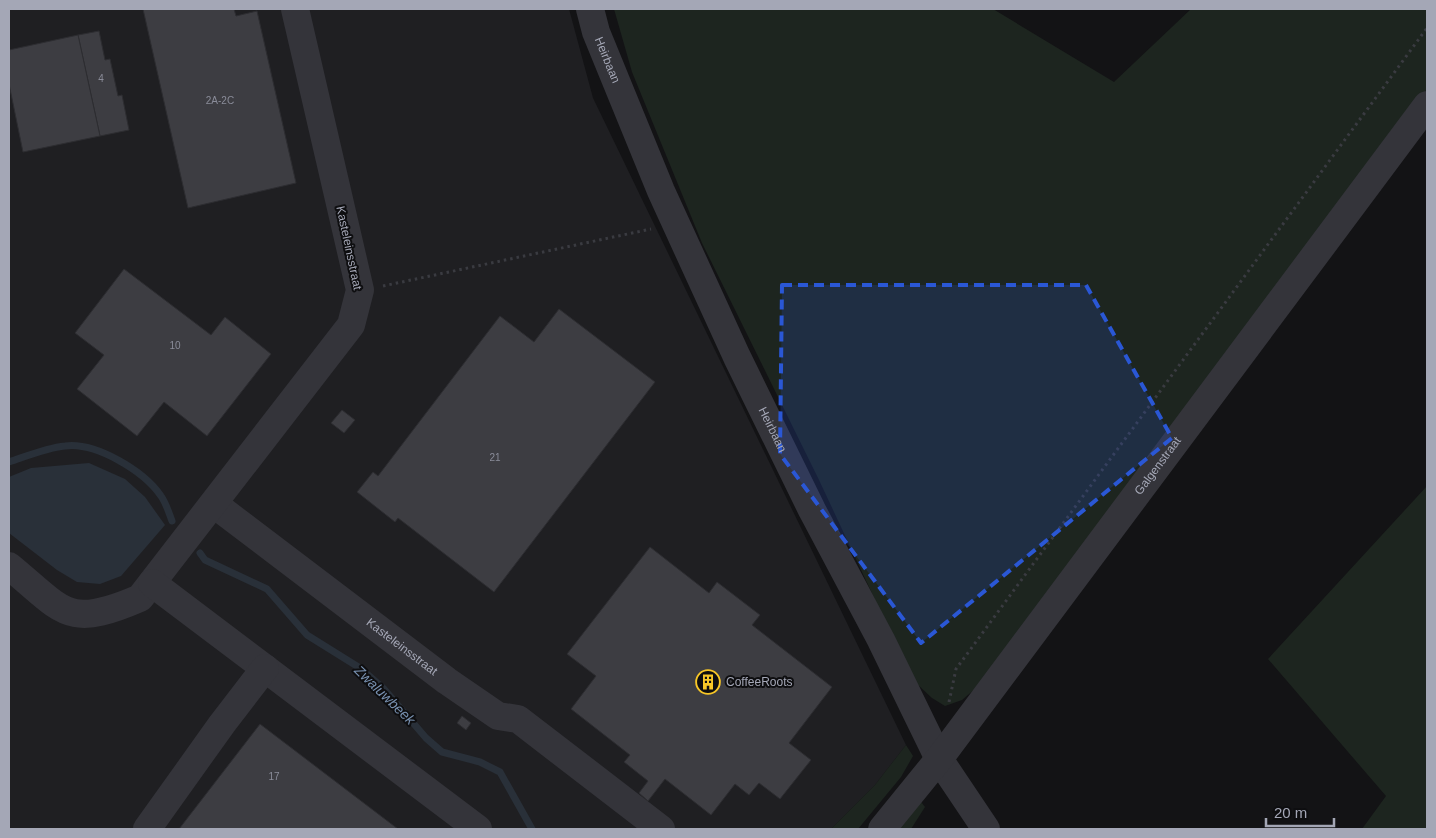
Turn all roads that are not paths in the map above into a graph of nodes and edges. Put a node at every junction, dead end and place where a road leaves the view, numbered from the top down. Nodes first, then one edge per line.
1 (294, 9) edge
2 (590, 9) edge
3 (1427, 105) edge
4 (214, 504) junction
5 (9, 566) edge
6 (152, 583) junction
7 (265, 668) junction
8 (939, 760) junction
9 (147, 829) edge
10 (478, 829) edge
11 (661, 829) edge
12 (882, 829) edge
13 (986, 829) edge

1 - 4 street, Kasteleinsstraat
2 - 8 street, Heirbaan
3 - 8 street, Galgenstraat
4 - 6 street, Kasteleinsstraat
4 - 11 street, Kasteleinsstraat
5 - 6 street, Kasteleinsstraat
6 - 7 street
7 - 9 street
7 - 10 street
8 - 12 street
8 - 13 street

